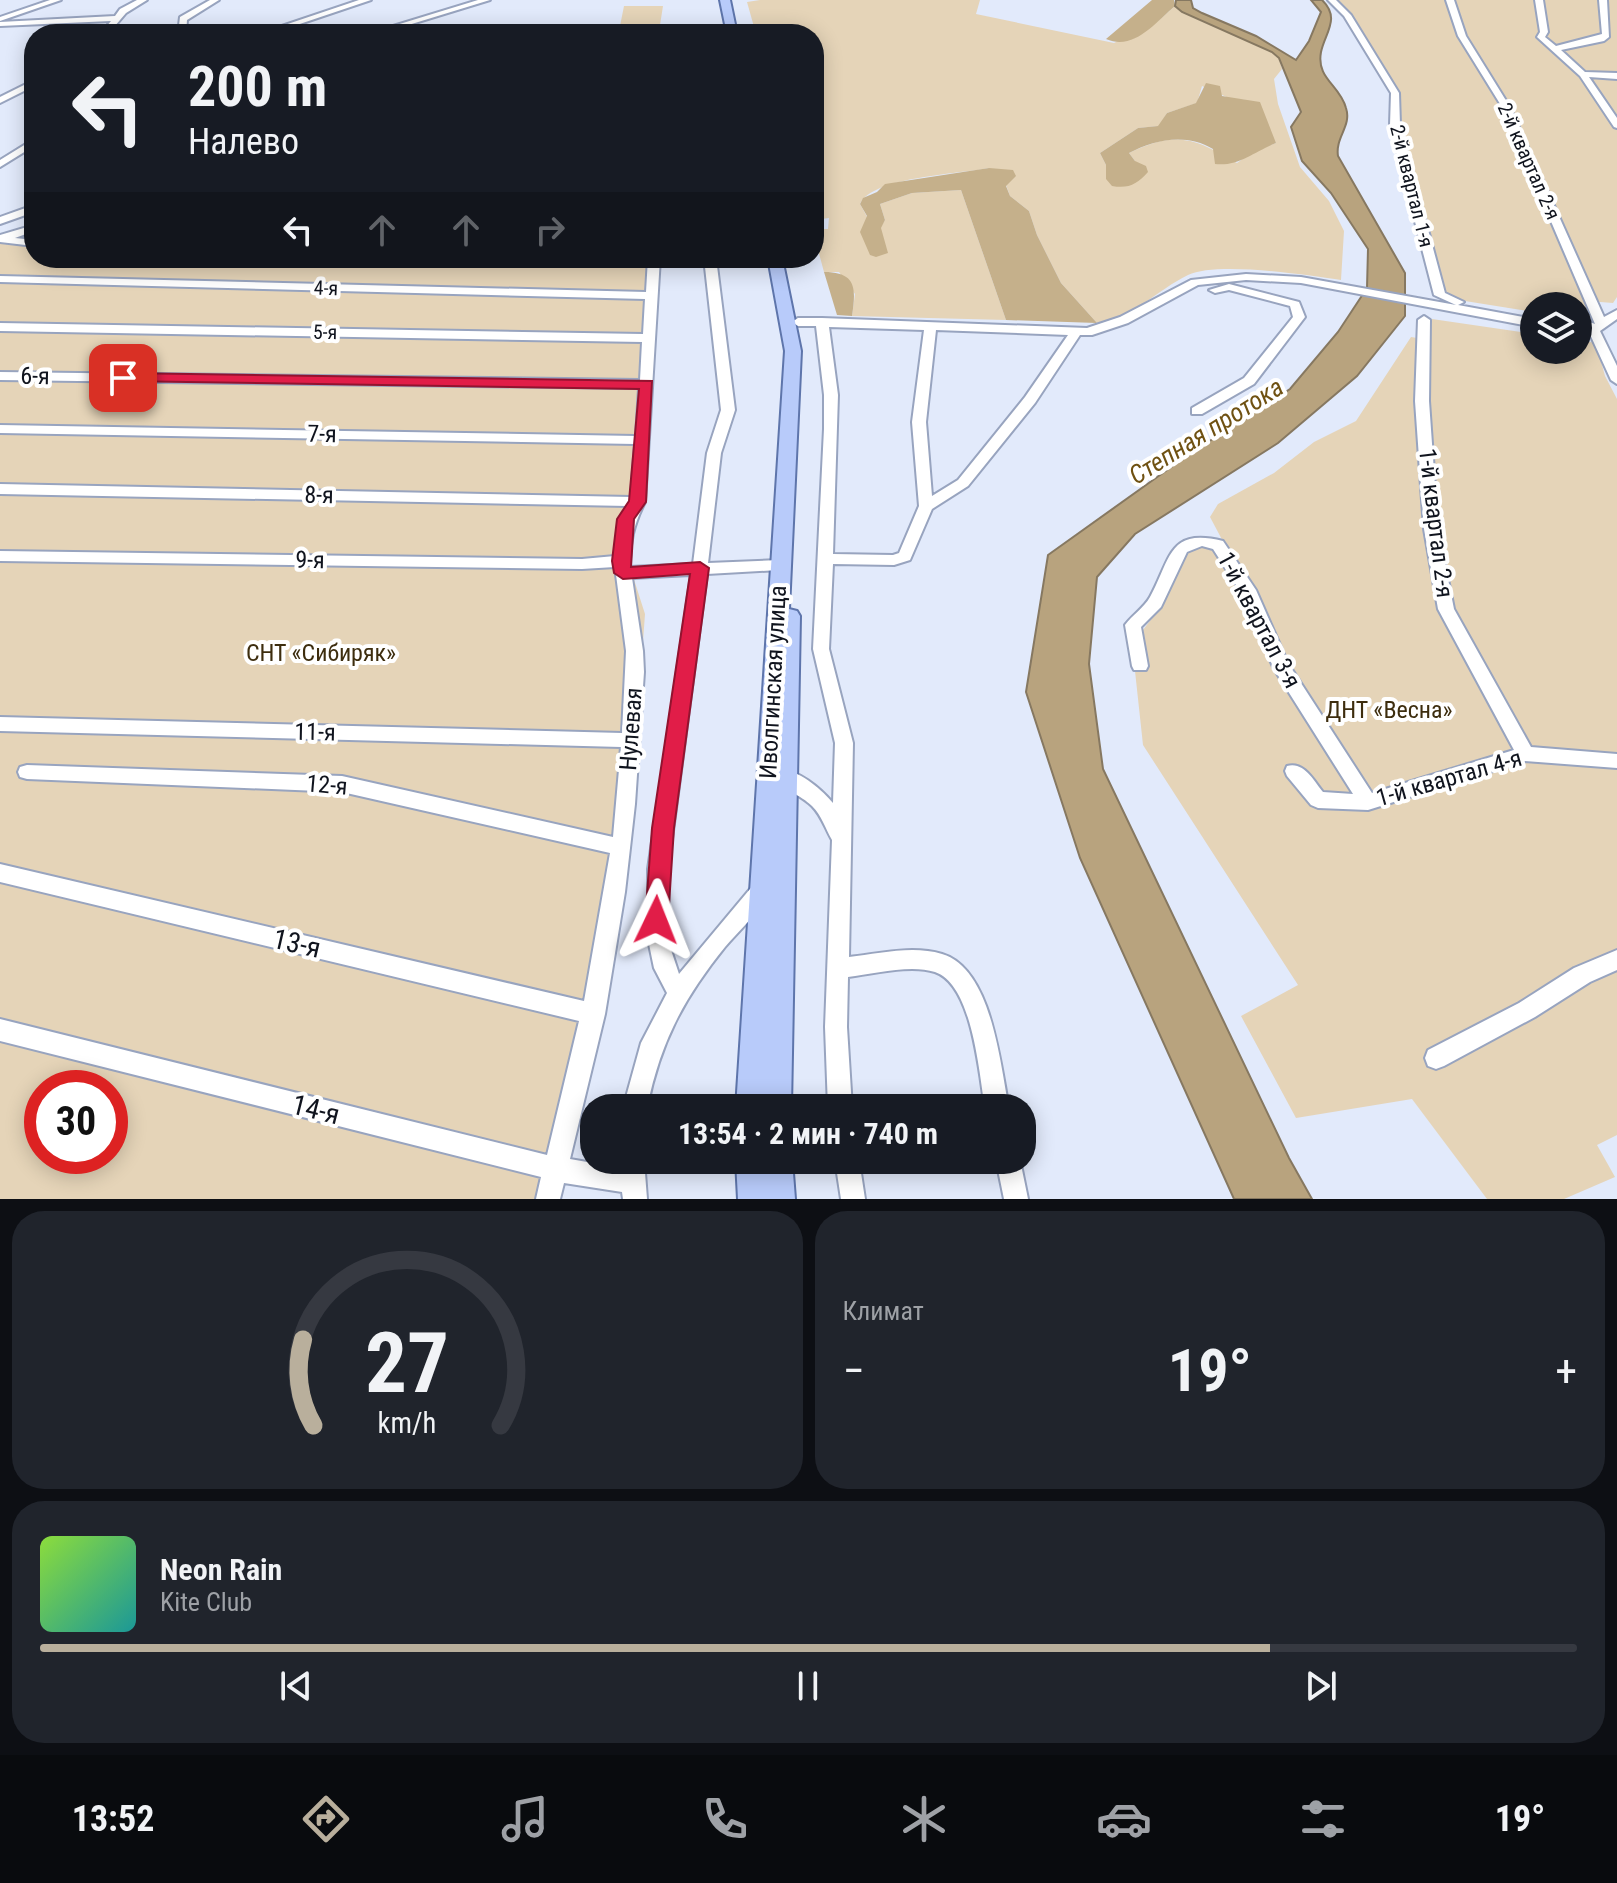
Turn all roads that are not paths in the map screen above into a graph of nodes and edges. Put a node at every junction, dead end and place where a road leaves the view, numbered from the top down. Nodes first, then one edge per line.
1 (57, 0) edge
2 (143, 0) edge
3 (215, 0) edge
4 (367, 0) edge
5 (486, 0) edge
6 (717, 0) edge
7 (725, 0) edge
8 (1332, 0) edge
9 (1450, 0) edge
10 (1539, 0) edge
11 (1603, 0) edge
12 (119, 18) junction
13 (0, 22) edge
14 (113, 24) edge
15 (183, 24) edge
16 (293, 24) edge
17 (405, 24) edge
18 (723, 24) edge
19 (730, 24) edge
20 (1558, 48) dead end
21 (1616, 69) edge
22 (1583, 74) junction
23 (24, 88) edge
24 (0, 100) edge
25 (1617, 125) edge
26 (24, 148) edge
27 (0, 164) edge
28 (24, 212) edge
29 (0, 221) edge
30 (24, 231) edge
31 (0, 239) edge
32 (24, 242) edge
33 (654, 268) edge
34 (711, 268) edge
35 (777, 268) edge
36 (786, 268) edge
37 (0, 279) edge
38 (653, 296) junction
39 (1162, 299) junction
40 (1441, 301) junction
41 (1520, 313) edge
42 (1617, 314) edge
43 (1424, 320) dead end
44 (1520, 320) edge
45 (798, 322) junction
46 (822, 322) junction
47 (931, 325) junction
48 (1592, 326) edge
49 (0, 327) edge
50 (1592, 328) edge
51 (1598, 328) junction
52 (1075, 334) junction
53 (650, 338) junction
54 (0, 376) edge
55 (1617, 380) edge
56 (647, 384) junction
57 (1197, 411) dead end
58 (0, 429) edge
59 (643, 440) junction
60 (0, 489) edge
61 (638, 502) junction
62 (926, 506) junction
63 (0, 556) edge
64 (824, 559) junction
65 (779, 565) junction
66 (622, 567) junction
67 (700, 568) junction
68 (1140, 666) dead end
69 (0, 724) edge
70 (630, 740) junction
71 (1525, 754) junction
72 (1617, 761) edge
73 (1294, 771) dead end
74 (27, 772) dead end
75 (785, 777) junction
76 (1368, 802) junction
77 (621, 847) junction
78 (842, 851) junction
79 (0, 873) edge
80 (762, 889) junction
81 (1617, 960) edge
82 (838, 968) junction
83 (677, 991) junction
84 (594, 1014) junction
85 (0, 1030) edge
86 (1436, 1058) dead end
87 (637, 1094) edge
88 (752, 1094) edge
89 (776, 1094) edge
90 (840, 1094) edge
91 (994, 1094) edge
92 (556, 1169) junction
93 (752, 1174) edge
94 (778, 1174) edge
95 (849, 1174) edge
96 (1011, 1174) edge
97 (633, 1180) edge
98 (548, 1199) edge
99 (753, 1199) edge
100 (780, 1199) edge
101 (853, 1199) edge
102 (1016, 1199) edge

1 - 13 street
2 - 12 street
3 - 15 street
4 - 16 street
5 - 17 street
6 - 18 main road
7 - 19 main road
8 - 40 street, 2-й квартал 1-я
9 - 51 street, 2-й квартал 2-я
10 - 22 street
11 - 20 street
12 - 13 street
12 - 14 street
21 - 22 street
22 - 25 street
23 - 24 street
26 - 27 street
28 - 29 street
30 - 31 street
31 - 32 street
33 - 38 street, Нулевая
34 - 67 street
35 - 65 main road, Иволгинская улица
36 - 45 main road, Иволгинская улица
37 - 38 street, 4-я
38 - 53 street, Нулевая
39 - 40 street
39 - 52 street
39 - 57 street
40 - 41 street
40 - 44 street
42 - 51 street
43 - 71 street, 1-й квартал 2-я
45 - 46 street
45 - 75 main road, Иволгинская улица
46 - 47 street
46 - 64 street
47 - 52 street
47 - 62 street
48 - 51 street
49 - 53 street, 5-я
50 - 51 street
51 - 55 street, 2-й квартал 2-я
52 - 62 street
53 - 56 street, Нулевая
54 - 56 street, 6-я
56 - 59 street, Нулевая
58 - 59 street, 7-я
59 - 61 street, Нулевая
60 - 61 street, 8-я
61 - 66 street, Нулевая
62 - 64 street
63 - 66 street, 9-я
64 - 78 street
65 - 67 street, 9-я
65 - 80 main road, Иволгинская улица
66 - 67 street, 9-я
66 - 70 street, Нулевая
67 - 83 street
68 - 76 street, 1-й квартал 3-я
69 - 70 street, 11-я
70 - 77 street, Нулевая
71 - 72 street, 1-й квартал 4-я
71 - 76 street, 1-й квартал 4-я
73 - 76 street, 1-й квартал 4-я
74 - 77 street, 12-я
75 - 78 street
75 - 89 main road, Иволгинская улица
77 - 84 street, Нулевая
78 - 82 street
79 - 84 street, 13-я
80 - 83 street
80 - 88 main road, Иволгинская улица
81 - 86 street
82 - 90 street
82 - 91 street
83 - 87 street
84 - 92 street, Нулевая
85 - 92 street, 14-я
92 - 97 street, 14-я
92 - 98 street, Нулевая
93 - 99 main road
94 - 100 main road
95 - 101 street
96 - 102 street

